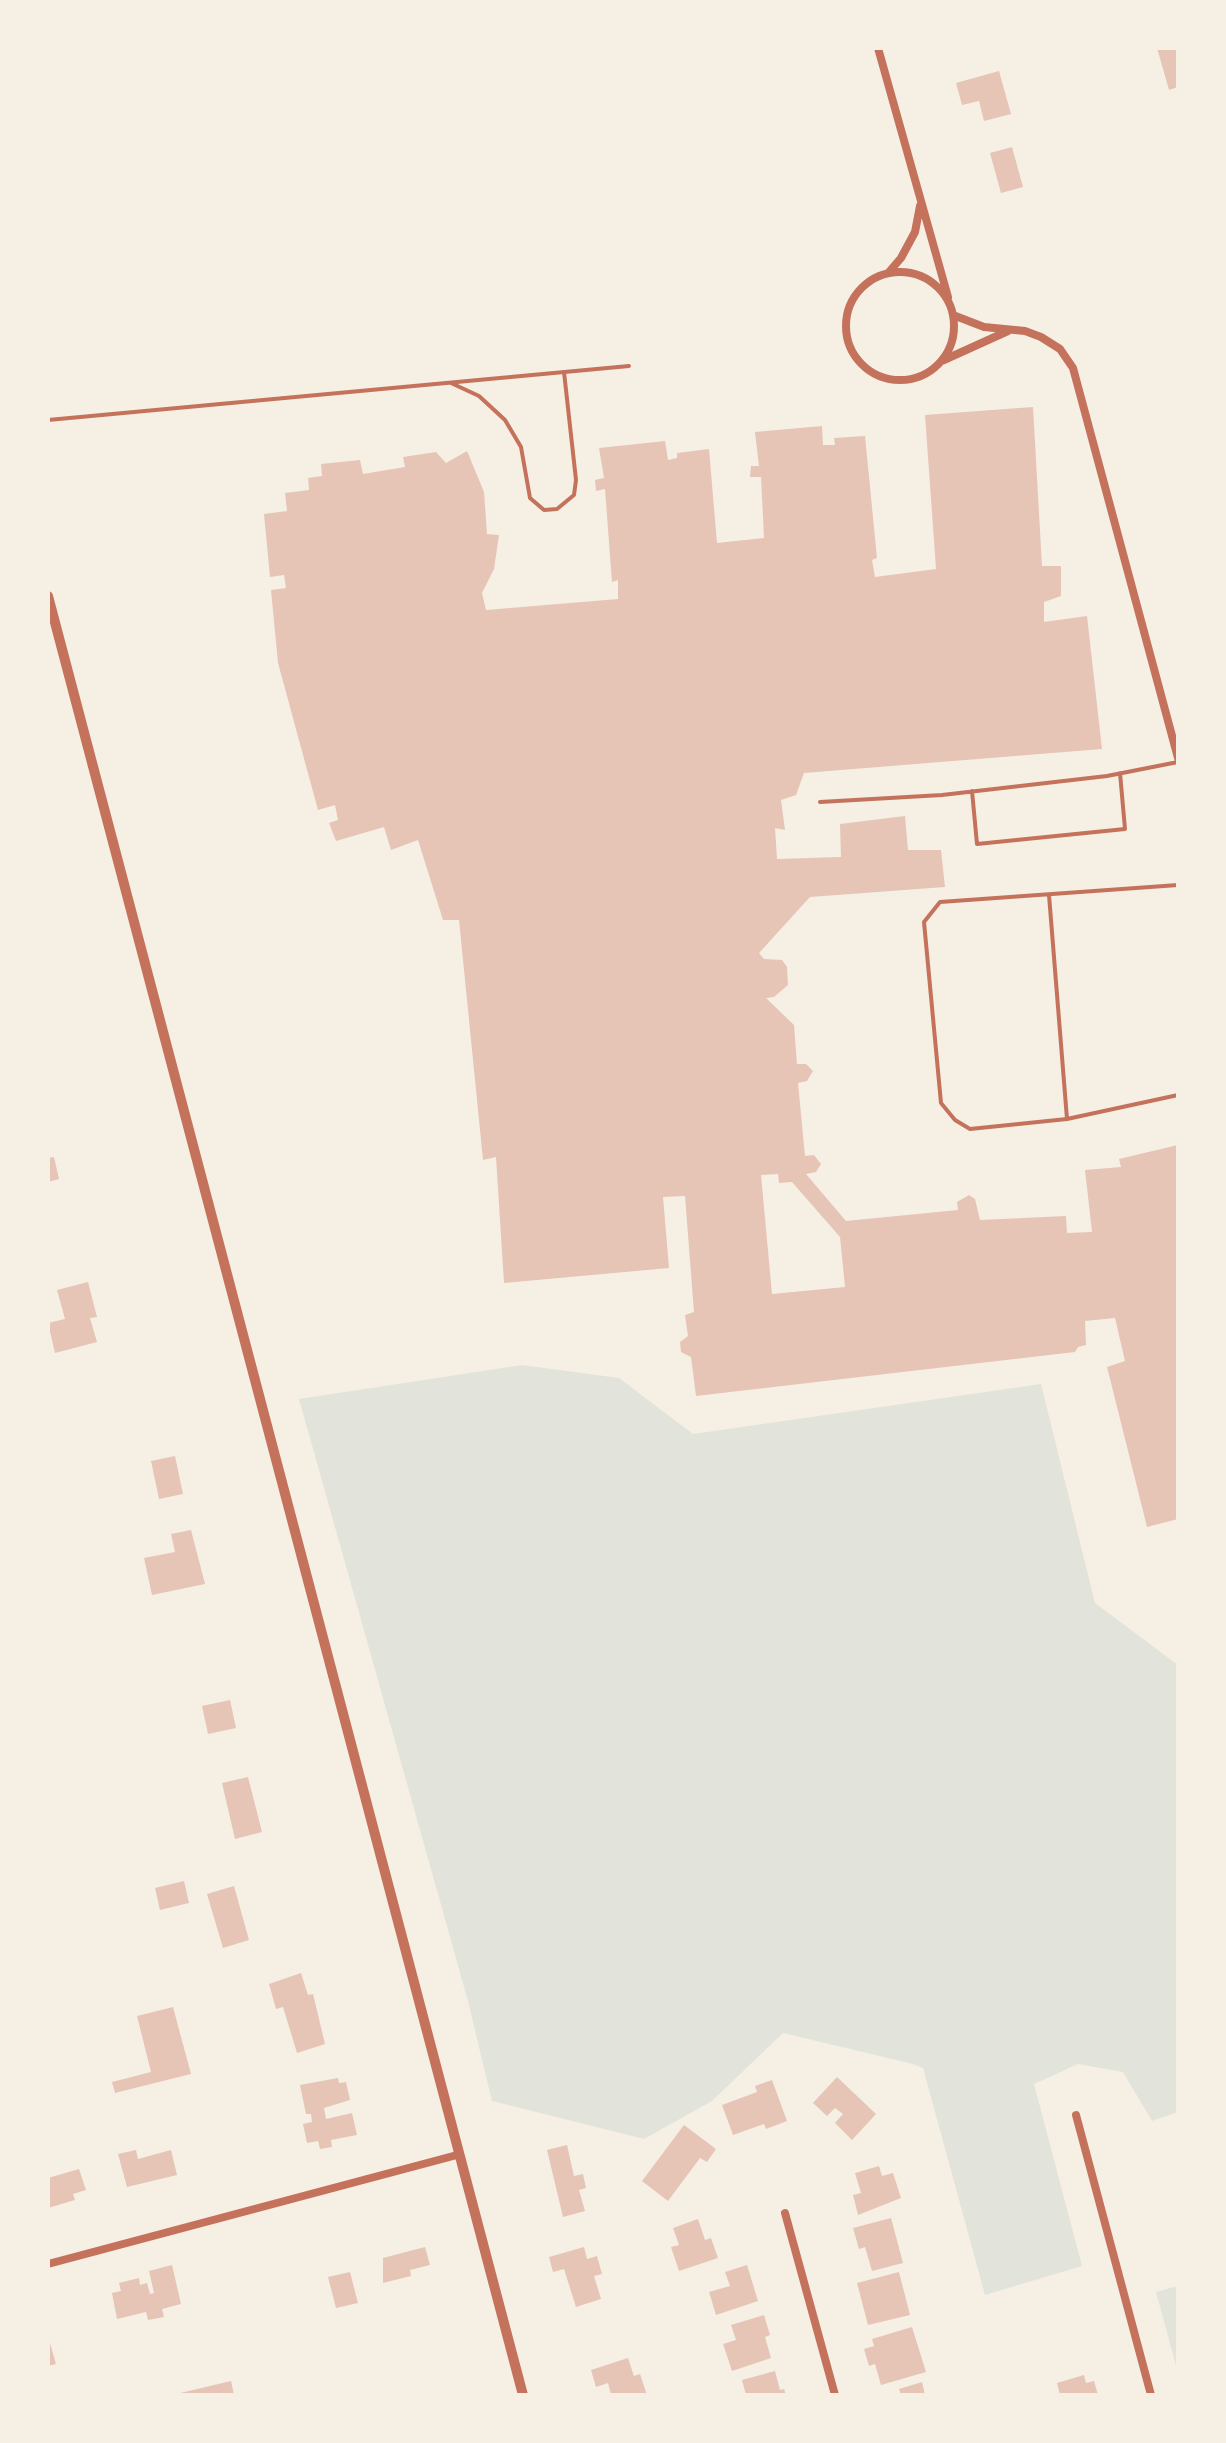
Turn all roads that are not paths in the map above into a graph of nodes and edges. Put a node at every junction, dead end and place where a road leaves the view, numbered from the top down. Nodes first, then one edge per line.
1 (878, 48) edge
2 (920, 205) junction
3 (887, 274) junction
4 (949, 302) junction
5 (953, 315) junction
6 (1009, 331) junction
7 (940, 362) junction
8 (629, 366) dead end
9 (564, 372) junction
10 (449, 382) junction
11 (48, 420) edge
12 (48, 596) edge
13 (1178, 760) edge
14 (1120, 773) junction
15 (972, 791) junction
16 (820, 802) dead end
17 (1178, 885) edge
18 (1049, 895) junction
19 (1178, 1095) edge
20 (1067, 1119) junction
21 (1076, 2115) dead end
22 (457, 2155) junction
23 (785, 2213) dead end
24 (48, 2264) edge
25 (523, 2395) edge
26 (835, 2395) edge
27 (1151, 2395) edge

1 - 2 street
2 - 3 street
2 - 4 street
3 - 4 street
3 - 7 street
4 - 5 street
5 - 6 street
5 - 7 street
6 - 7 street
6 - 13 street
8 - 9 lane
9 - 10 lane
9 - 10 lane
10 - 11 lane
12 - 22 street
13 - 14 lane
14 - 15 lane
14 - 15 lane
15 - 16 lane
17 - 18 lane
18 - 20 lane
18 - 20 lane
19 - 20 lane
21 - 27 street
22 - 24 street
22 - 25 street
23 - 26 street

